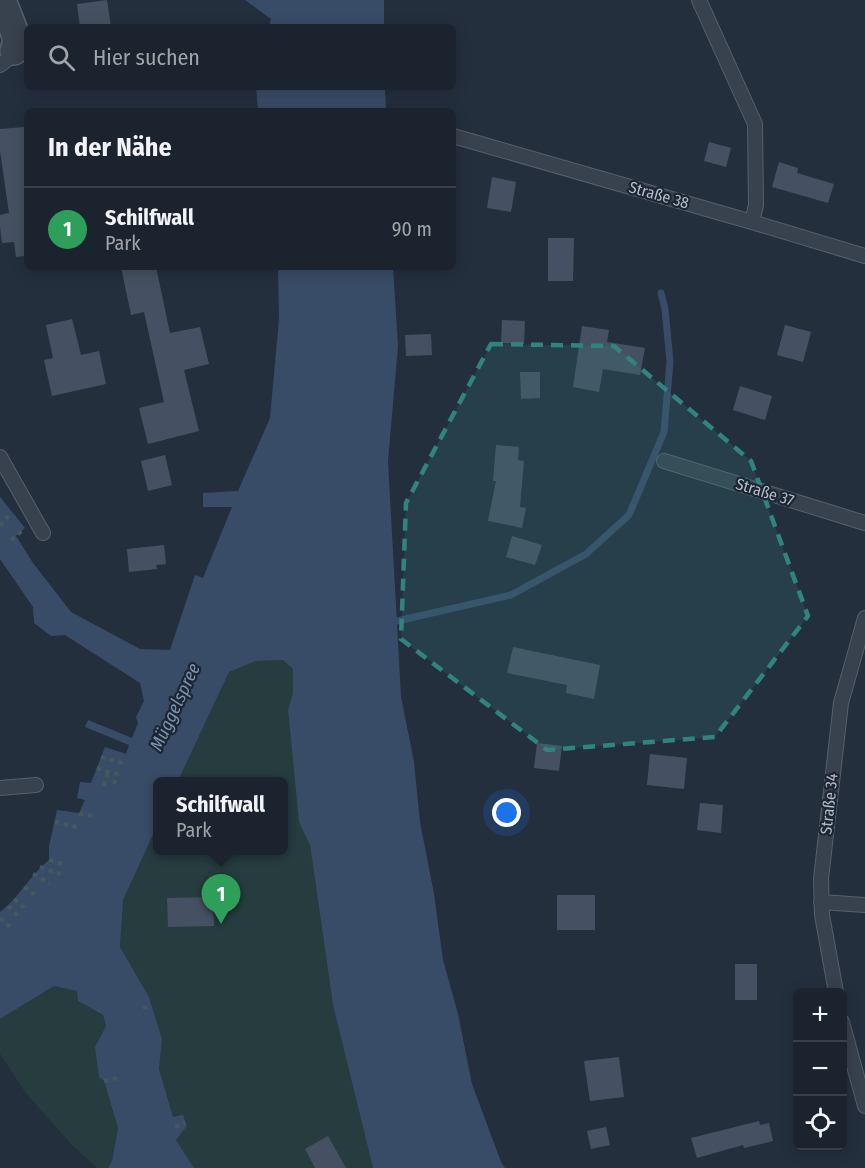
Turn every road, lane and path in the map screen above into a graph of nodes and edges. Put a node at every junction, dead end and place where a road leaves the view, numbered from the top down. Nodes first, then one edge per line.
1 (2, 0) edge
2 (699, 0) edge
3 (7, 58) edge
4 (456, 137) edge
5 (752, 222) junction
6 (865, 256) edge
7 (0, 458) edge
8 (664, 461) dead end
9 (12, 512) dead end
10 (865, 523) edge
11 (0, 526) edge
12 (25, 528) dead end
13 (44, 533) dead end
14 (11, 540) dead end
15 (865, 618) edge
16 (101, 756) dead end
17 (123, 763) dead end
18 (97, 768) dead end
19 (108, 771) junction
20 (36, 784) dead end
21 (104, 786) dead end
22 (0, 788) edge
23 (112, 788) dead end
24 (79, 814) dead end
25 (94, 816) dead end
26 (54, 822) dead end
27 (77, 827) dead end
28 (49, 860) dead end
29 (63, 864) dead end
30 (40, 867) dead end
31 (33, 874) dead end
32 (61, 874) dead end
33 (50, 883) dead end
34 (24, 886) dead end
35 (38, 897) dead end
36 (14, 899) dead end
37 (821, 902) junction
38 (865, 905) edge
39 (8, 906) dead end
40 (27, 910) dead end
41 (0, 918) edge
42 (21, 918) dead end
43 (10, 927) dead end
44 (835, 988) edge
45 (151, 1006) dead end
46 (143, 1008) dead end
47 (847, 1036) edge
48 (119, 1078) dead end
49 (104, 1081) dead end
50 (865, 1106) edge
51 (185, 1123) dead end
52 (176, 1127) dead end

1 - 3 street
2 - 5 lane
4 - 5 lane, Straße 38
5 - 6 lane, Straße 38
7 - 13 lane
8 - 10 lane, Straße 37
9 - 11 path
12 - 14 path
15 - 37 lane, Straße 34
16 - 17 path
18 - 19 path
19 - 21 path
19 - 23 path
20 - 22 lane
24 - 25 path
26 - 27 path
28 - 29 path
30 - 32 path
31 - 33 path
34 - 35 path
36 - 40 path
37 - 38 lane
37 - 44 lane, Straße 34
39 - 42 path
41 - 43 path
45 - 46 path
47 - 50 lane
48 - 49 path
51 - 52 path

